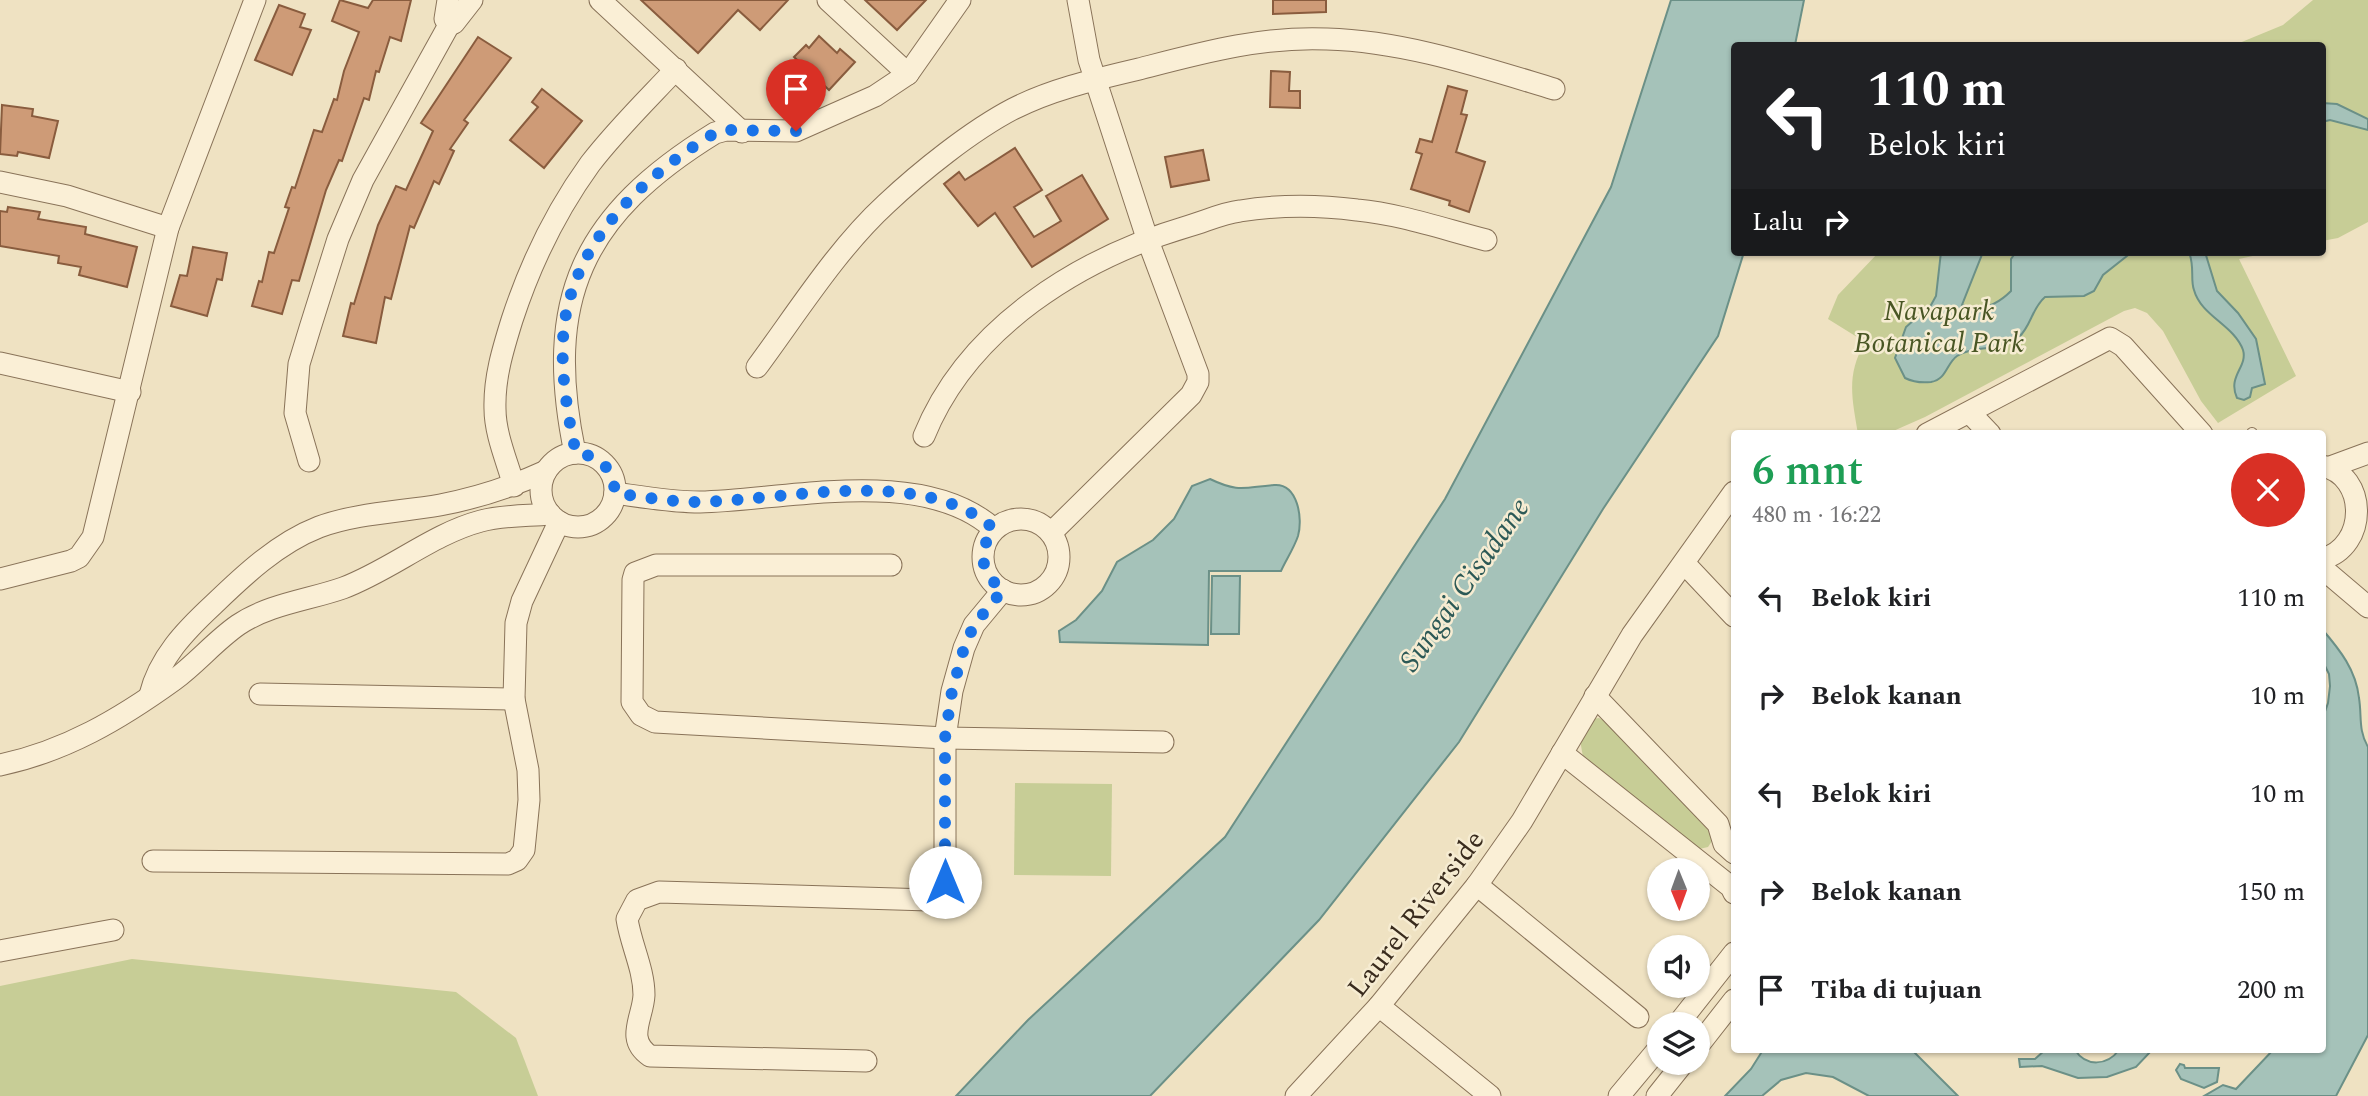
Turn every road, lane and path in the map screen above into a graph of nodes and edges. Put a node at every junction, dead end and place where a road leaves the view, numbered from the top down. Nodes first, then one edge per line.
1 (255, 0) edge
2 (449, 0) edge
3 (472, 0) edge
4 (600, 0) edge
5 (828, 0) edge
6 (960, 0) edge
7 (1078, 0) edge
8 (449, 25) junction
9 (676, 69) junction
10 (908, 74) junction
11 (1096, 79) junction
12 (1554, 89) dead end
13 (742, 132) junction
14 (0, 183) edge
15 (168, 228) junction
16 (1147, 238) junction
17 (1486, 240) dead end
18 (0, 363) edge
19 (757, 367) dead end
20 (130, 392) junction
21 (1970, 414) junction
22 (1936, 430) edge
23 (1986, 430) edge
24 (2198, 430) edge
25 (924, 436) dead end
26 (576, 453) junction
27 (2368, 453) edge
28 (309, 461) dead end
29 (2326, 467) edge
30 (546, 471) junction
31 (514, 486) junction
32 (615, 493) junction
33 (1731, 496) edge
34 (2366, 516) edge
35 (554, 518) junction
36 (994, 529) junction
37 (1051, 533) junction
38 (2326, 558) edge
39 (1684, 563) junction
40 (891, 565) dead end
41 (2326, 571) edge
42 (0, 579) edge
43 (1003, 590) junction
44 (2368, 607) edge
45 (1731, 614) edge
46 (260, 694) dead end
47 (150, 695) junction
48 (1595, 696) junction
49 (514, 699) junction
50 (945, 738) junction
51 (1163, 742) dead end
52 (1562, 753) junction
53 (0, 765) edge
54 (1729, 848) edge
55 (1692, 858) edge
56 (153, 862) dead end
57 (1710, 863) edge
58 (1710, 872) edge
59 (1477, 885) junction
60 (1731, 887) edge
61 (113, 930) dead end
62 (0, 951) edge
63 (1731, 957) edge
64 (1731, 1004) edge
65 (1379, 1006) junction
66 (1687, 1012) edge
67 (1637, 1017) dead end
68 (1710, 1031) edge
69 (866, 1062) dead end
70 (1647, 1062) edge
71 (1674, 1075) edge
72 (1296, 1096) edge
73 (1490, 1096) edge
74 (1619, 1096) edge
75 (1657, 1096) edge

1 - 15 street
2 - 8 street
3 - 8 street
4 - 9 street
5 - 10 street
6 - 10 street
7 - 11 street
8 - 28 street
9 - 13 street
9 - 31 street
10 - 13 street
11 - 12 street
11 - 16 street
11 - 19 street
13 - 26 street
14 - 15 street
15 - 20 street
16 - 17 street
16 - 25 street
16 - 37 street
18 - 20 street
20 - 42 street
21 - 22 street
21 - 23 street
21 - 24 street
26 - 30 street
26 - 32 street
27 - 29 street
29 - 34 street
30 - 31 street
30 - 35 street
31 - 47 street
32 - 35 street
32 - 36 street
33 - 39 street, Laurel Riverside
34 - 38 street
35 - 47 street
35 - 49 street
36 - 37 street
36 - 43 street
37 - 43 street
39 - 45 street
39 - 48 street, Laurel Riverside
40 - 50 street
41 - 44 street
43 - 50 street
46 - 49 street
47 - 53 street
48 - 52 street, Laurel Riverside
48 - 54 street
49 - 56 street
50 - 51 street
50 - 69 street
52 - 55 street
52 - 59 street, Laurel Riverside
54 - 57 street
58 - 60 street
59 - 65 street, Laurel Riverside
59 - 67 street
61 - 62 street
63 - 66 street
64 - 68 street
65 - 72 street, Laurel Riverside
65 - 73 street
70 - 74 street
71 - 75 street

